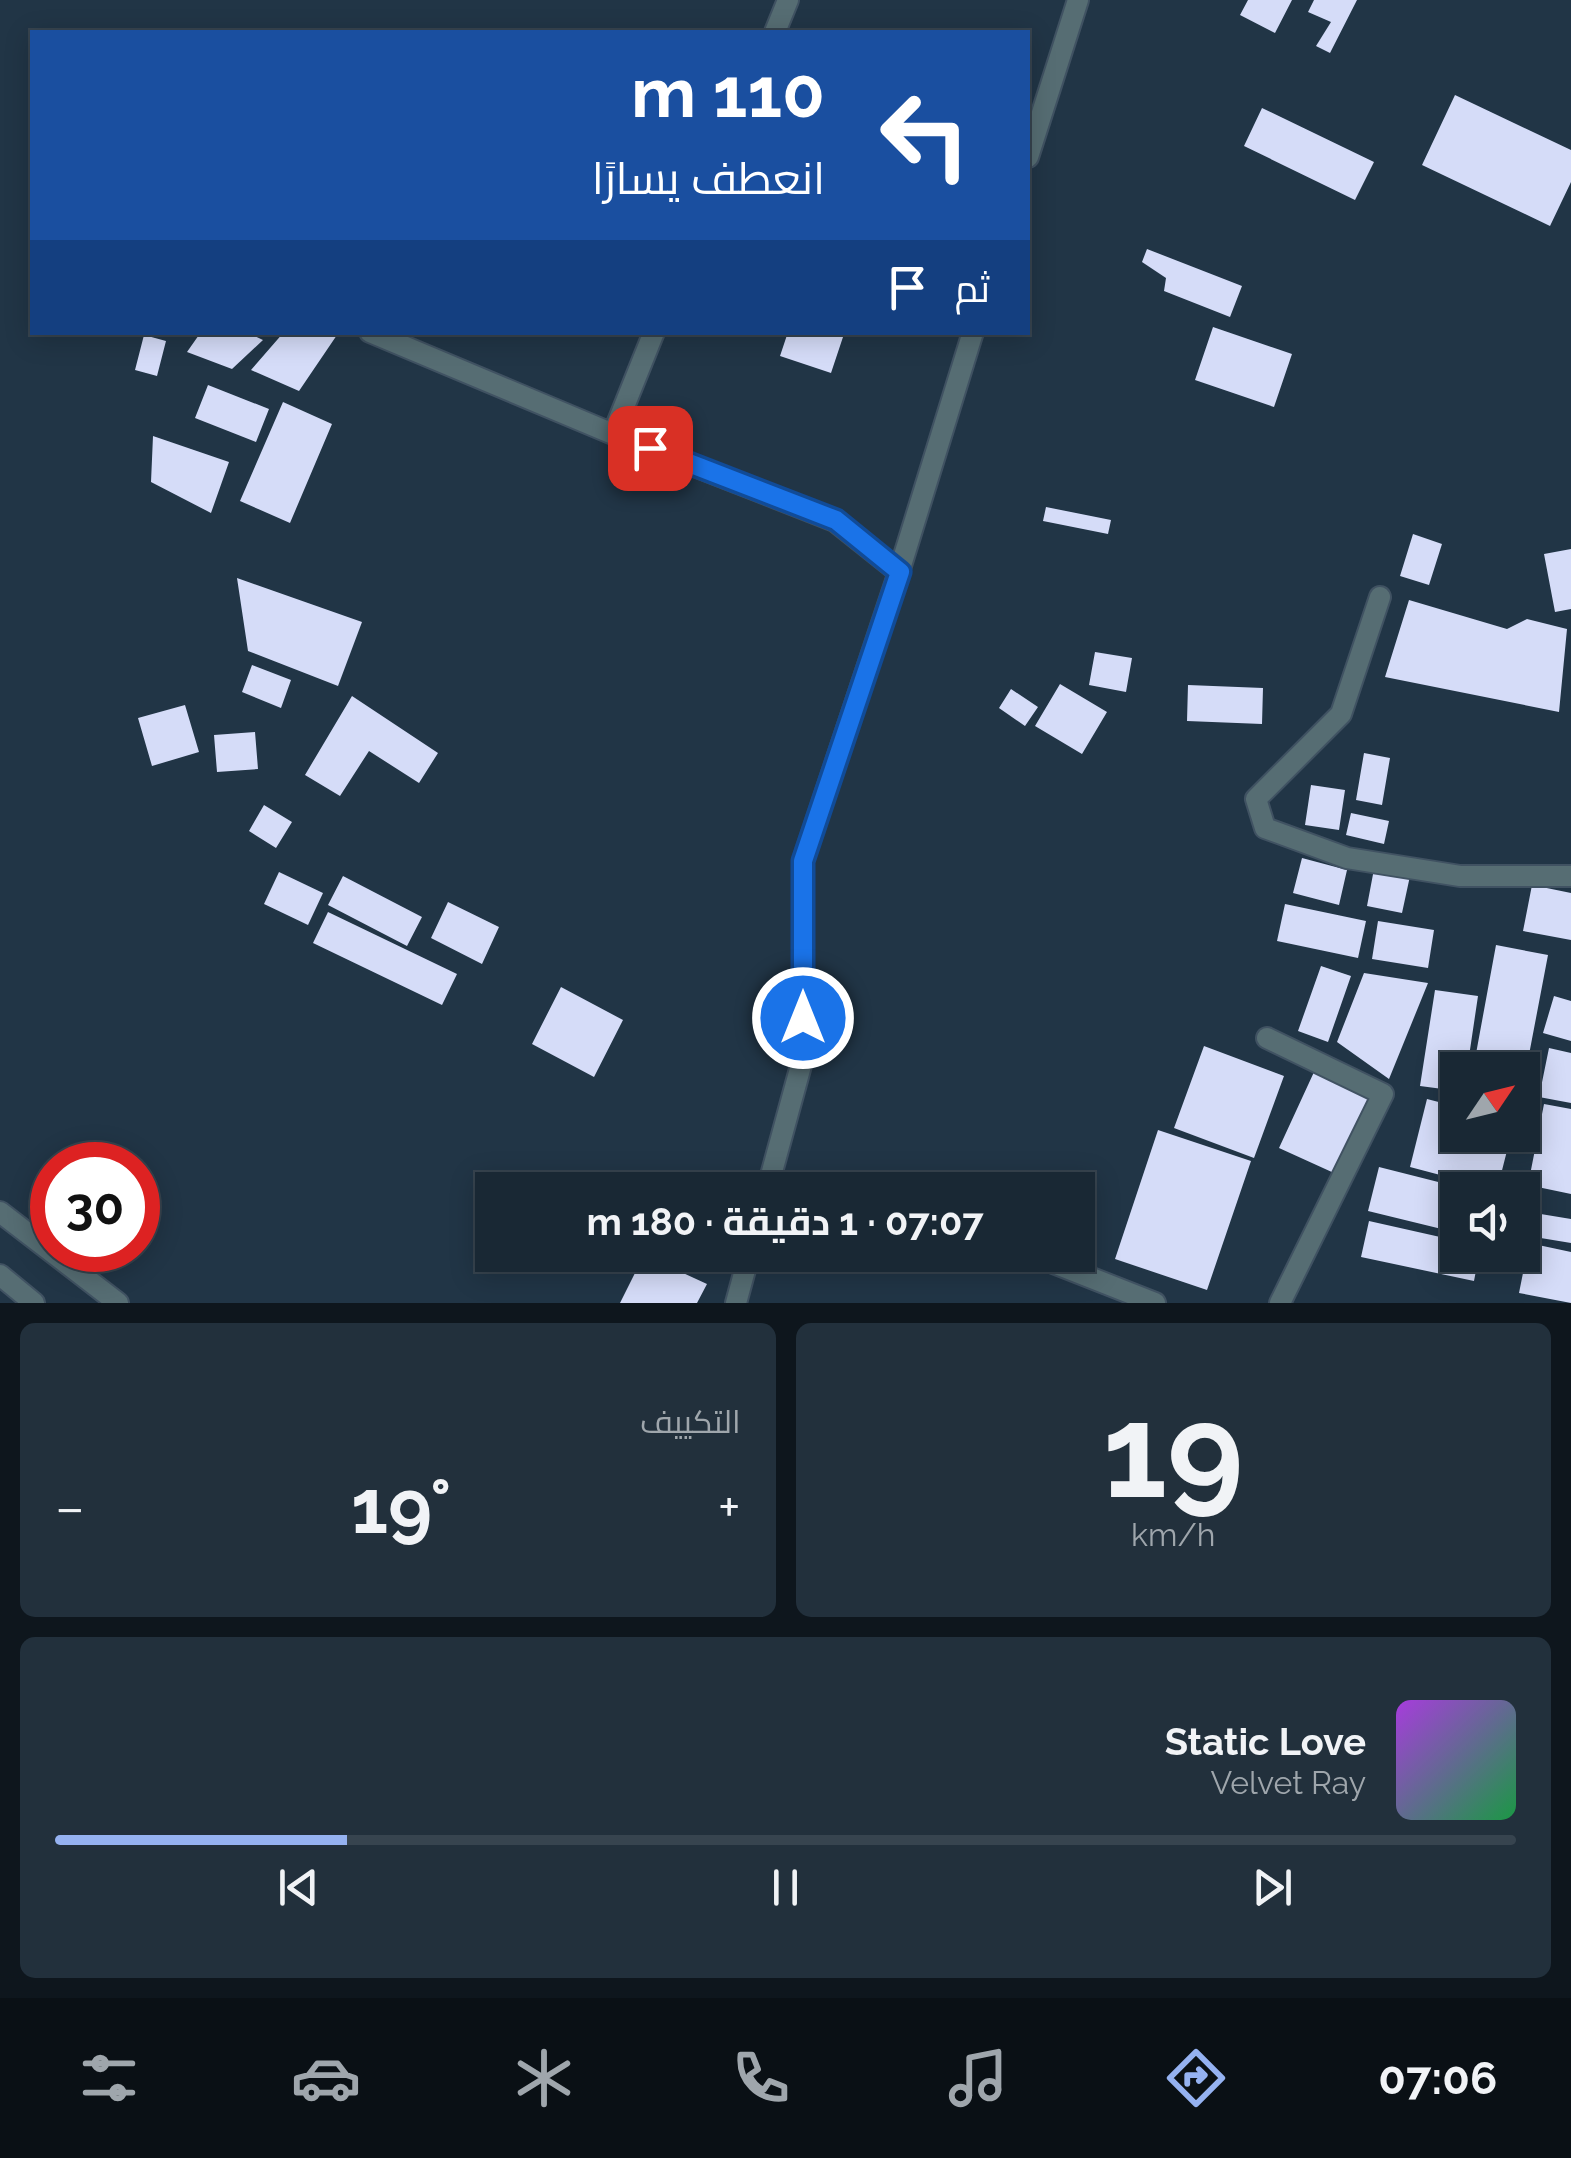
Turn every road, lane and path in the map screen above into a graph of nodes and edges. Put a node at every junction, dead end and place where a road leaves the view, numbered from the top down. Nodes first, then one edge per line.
1 (788, 0) edge
2 (1078, 0) edge
3 (776, 30) edge
4 (1030, 151) edge
5 (377, 335) edge
6 (653, 335) edge
7 (972, 335) edge
8 (613, 434) junction
9 (900, 572) junction
10 (1380, 598) dead end
11 (1571, 876) edge
12 (1267, 1038) dead end
13 (772, 1172) edge
14 (0, 1212) edge
15 (744, 1272) edge
16 (1076, 1272) edge
17 (0, 1276) edge
18 (34, 1303) edge
19 (118, 1303) edge
20 (736, 1303) edge
21 (1155, 1303) edge
22 (1280, 1303) edge

1 - 3 street
2 - 4 street
5 - 8 street
6 - 8 street
7 - 9 street
8 - 9 street
9 - 13 street
10 - 11 street
12 - 22 street
14 - 19 street
15 - 20 street
16 - 21 street
17 - 18 street

